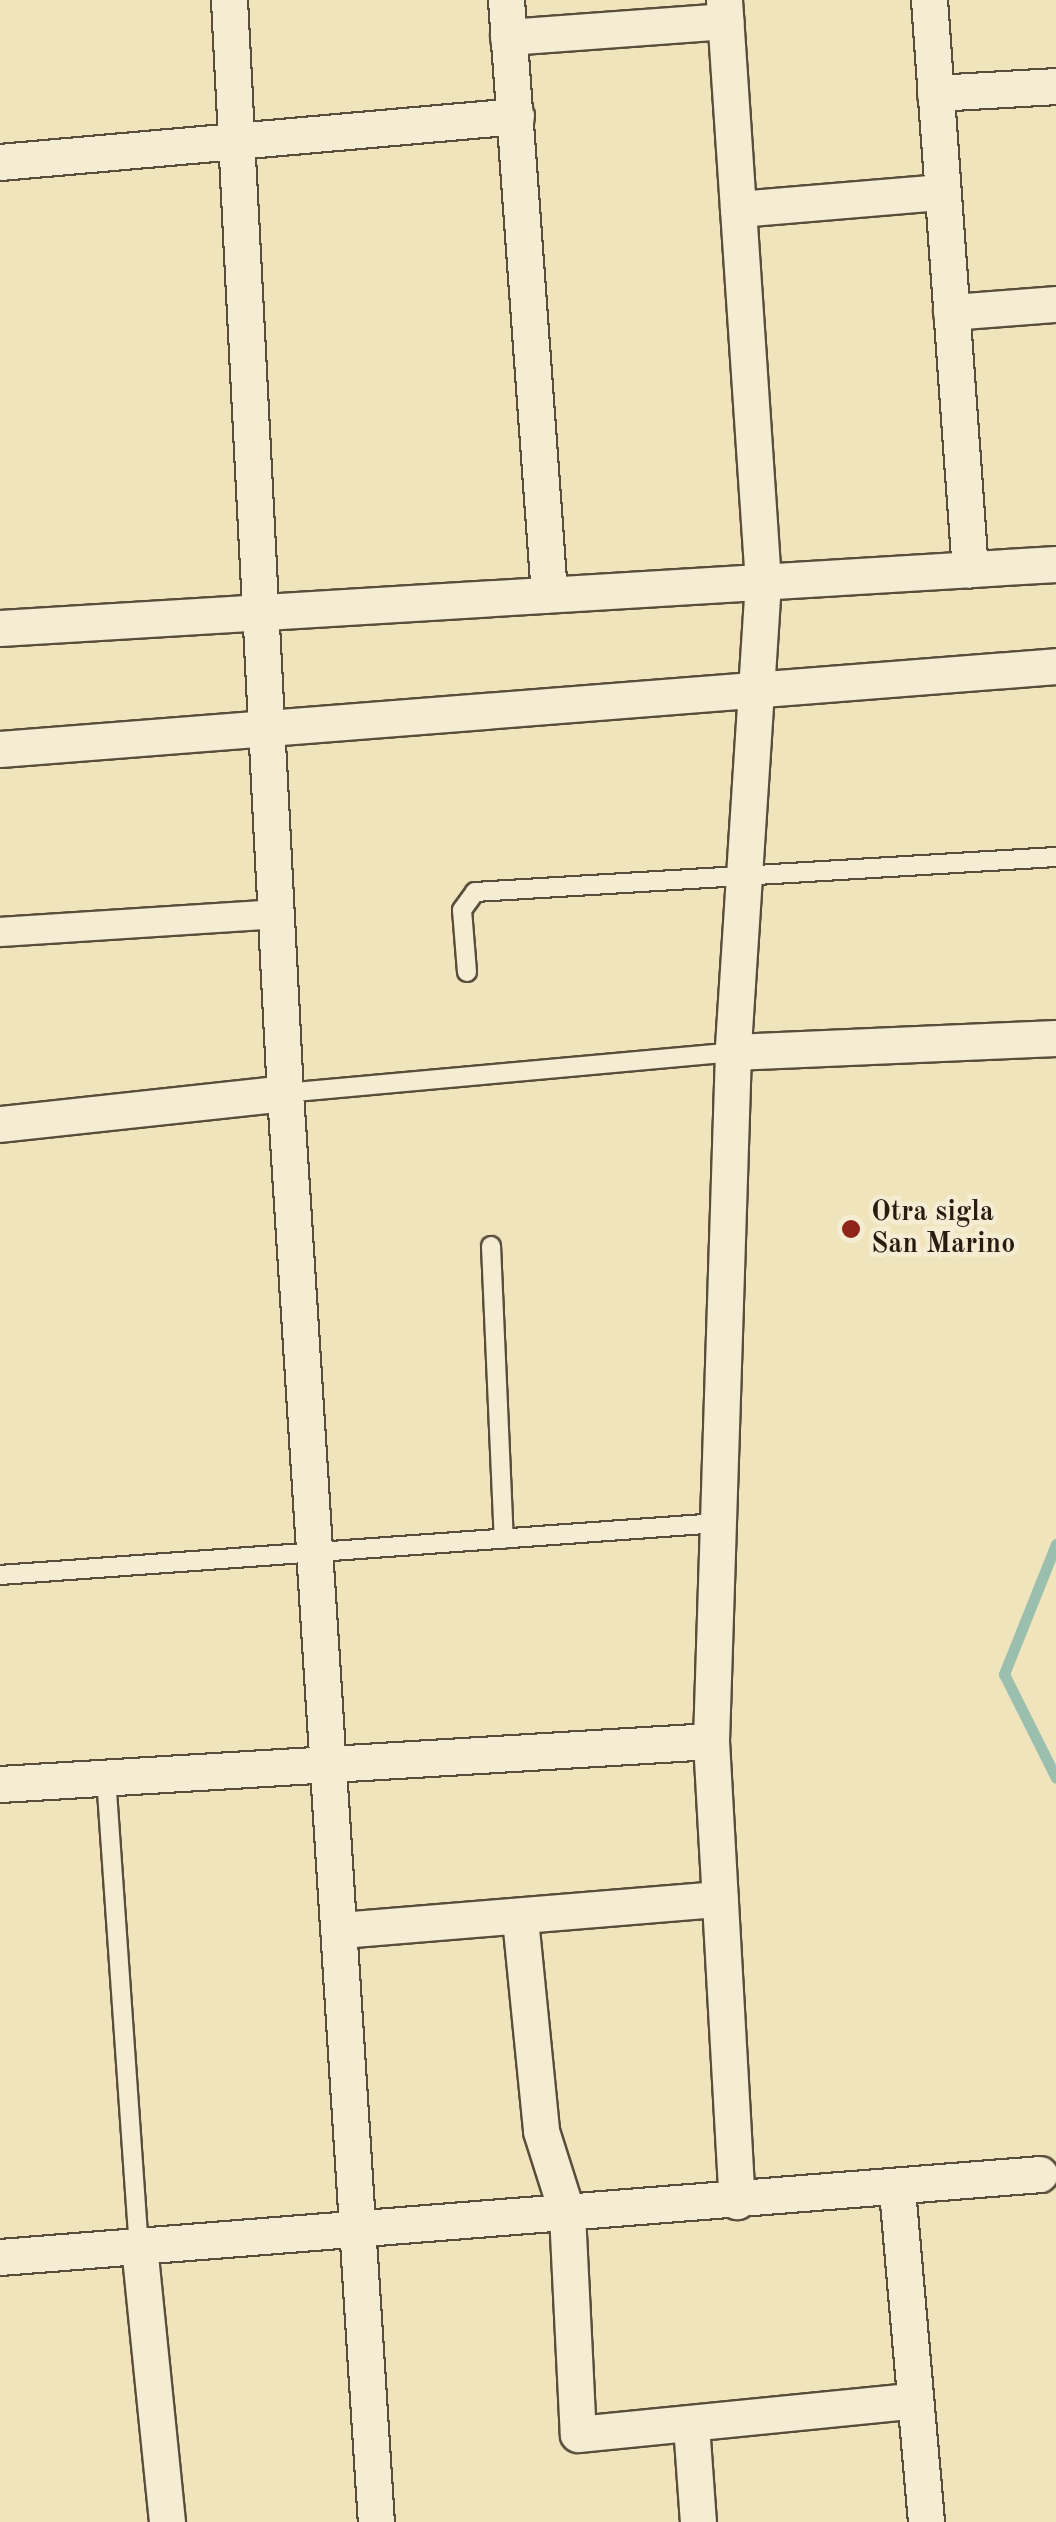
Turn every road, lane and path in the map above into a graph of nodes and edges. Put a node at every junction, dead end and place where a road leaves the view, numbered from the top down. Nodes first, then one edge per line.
1 (229, 0) edge
2 (506, 0) edge
3 (929, 0) edge
4 (724, 10) edge
5 (508, 37) junction
6 (1056, 86) edge
7 (935, 94) junction
8 (516, 116) junction
9 (238, 136) junction
10 (0, 162) edge
11 (942, 192) junction
12 (738, 209) junction
13 (1056, 304) edge
14 (951, 312) junction
15 (1056, 564) edge
16 (970, 570) junction
17 (763, 582) junction
18 (549, 594) junction
19 (260, 612) junction
20 (0, 628) edge
21 (1056, 666) edge
22 (756, 688) junction
23 (266, 732) junction
24 (0, 749) edge
25 (1056, 856) edge
26 (744, 877) junction
27 (276, 914) junction
28 (0, 932) edge
29 (467, 972) dead end
30 (1056, 1038) edge
31 (733, 1052) junction
32 (284, 1092) junction
33 (0, 1124) edge
34 (491, 1246) dead end
35 (718, 1523) junction
36 (504, 1539) junction
37 (316, 1553) junction
38 (0, 1574) edge
39 (711, 1741) junction
40 (330, 1764) junction
41 (106, 1778) junction
42 (0, 1784) edge
43 (720, 1899) junction
44 (520, 1919) junction
45 (340, 1930) junction
46 (1040, 2174) dead end
47 (897, 2190) junction
48 (737, 2201) junction
49 (567, 2214) junction
50 (358, 2230) junction
51 (139, 2246) junction
52 (0, 2256) edge
53 (910, 2402) junction
54 (691, 2425) junction
55 (167, 2522) edge
56 (376, 2522) edge
57 (698, 2522) edge
58 (926, 2522) edge

1 - 9 street
2 - 5 street
3 - 7 street
4 - 5 street
4 - 12 street
5 - 8 street
6 - 7 street
7 - 11 street
8 - 9 street
8 - 18 street
9 - 10 street
9 - 19 street
11 - 12 street
11 - 14 street
12 - 17 street
13 - 14 street
14 - 16 street
15 - 16 street
16 - 17 street
17 - 18 street
17 - 22 street
18 - 19 street
19 - 20 street
19 - 23 street
21 - 22 street
22 - 23 street
22 - 26 street
23 - 24 street
23 - 27 street
25 - 26 lane
26 - 29 lane
26 - 31 street
27 - 28 street
27 - 32 street
30 - 31 street
31 - 32 lane
31 - 35 street
32 - 33 street
32 - 37 street
34 - 36 lane
35 - 36 lane
35 - 39 street
36 - 37 lane
37 - 38 lane
37 - 40 street
39 - 40 street
39 - 43 street
40 - 41 street
40 - 45 street
41 - 42 street
41 - 51 lane
43 - 44 street
43 - 48 street
44 - 45 street
44 - 49 street
45 - 50 street
46 - 47 street
47 - 48 street
47 - 53 street
48 - 49 street
49 - 50 street
49 - 54 street
50 - 51 street
50 - 56 street
51 - 52 street
51 - 55 street
53 - 54 street
53 - 58 street
54 - 57 street

